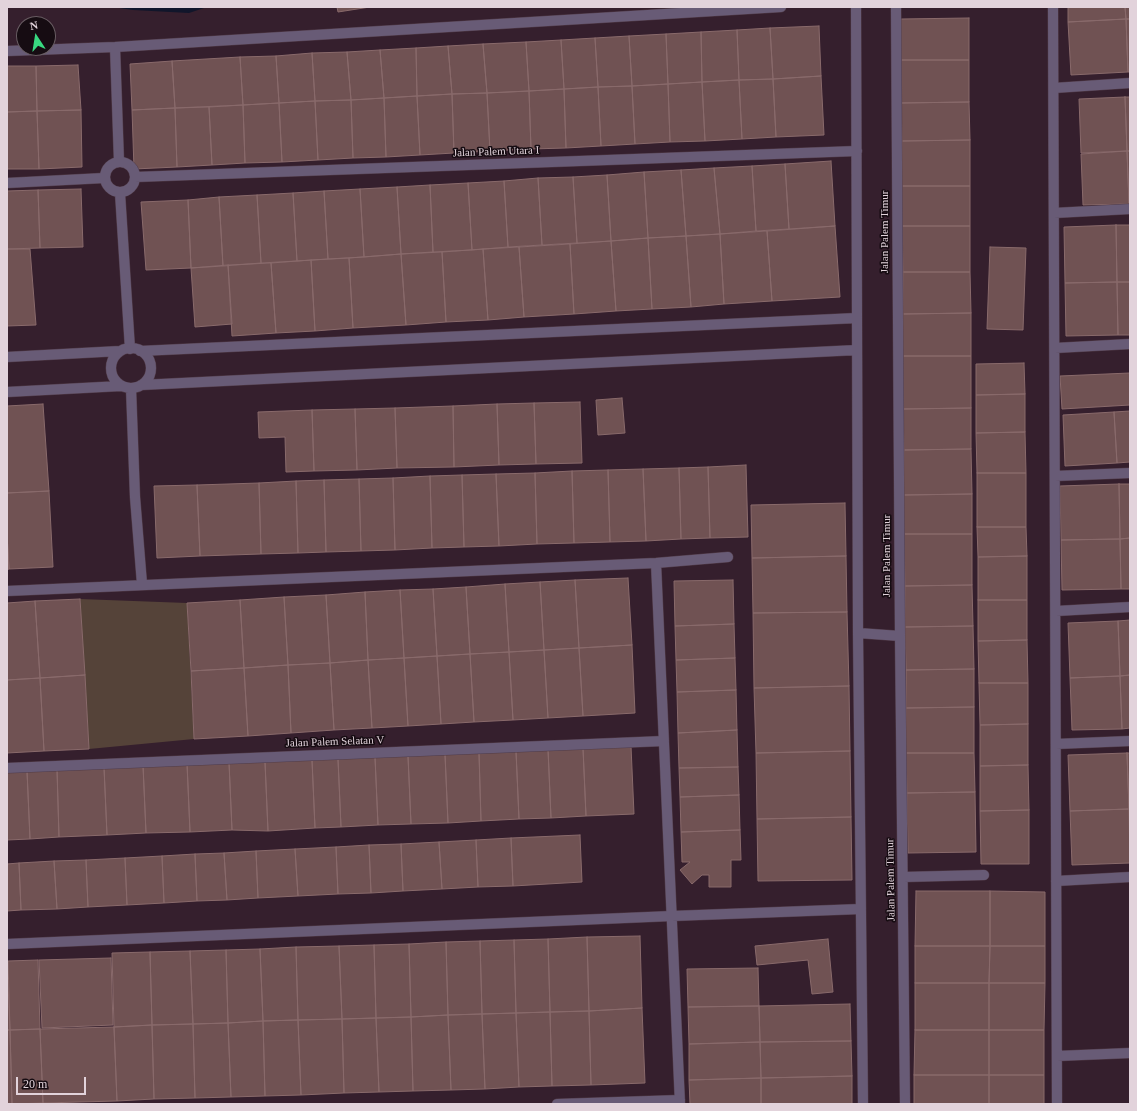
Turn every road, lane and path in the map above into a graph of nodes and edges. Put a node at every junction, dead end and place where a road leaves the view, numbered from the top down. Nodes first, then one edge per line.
1 (781, 7) edge
2 (856, 7) edge
3 (896, 7) edge
4 (1053, 7) edge
5 (115, 47) junction
6 (7, 52) edge
7 (1130, 83) edge
8 (1054, 88) junction
9 (857, 151) junction
10 (119, 162) junction
11 (135, 177) junction
12 (104, 178) junction
13 (7, 183) edge
14 (120, 193) junction
15 (1130, 209) edge
16 (1054, 213) junction
17 (857, 318) junction
18 (1130, 344) edge
19 (1055, 348) junction
20 (125, 350) junction
21 (857, 350) junction
22 (140, 351) junction
23 (7, 357) edge
24 (141, 385) junction
25 (126, 387) junction
26 (7, 392) edge
27 (1130, 473) edge
28 (1055, 476) junction
29 (728, 557) dead end
30 (656, 563) junction
31 (142, 584) junction
32 (7, 591) edge
33 (1130, 607) edge
34 (1056, 611) junction
35 (858, 633) junction
36 (900, 636) junction
37 (664, 741) junction
38 (1130, 741) edge
39 (1056, 744) junction
40 (7, 768) edge
41 (984, 874) dead end
42 (903, 876) junction
43 (1130, 877) edge
44 (1056, 881) junction
45 (861, 909) junction
46 (672, 916) junction
47 (7, 944) edge
48 (1130, 1053) edge
49 (1057, 1056) junction
50 (680, 1102) edge
51 (557, 1104) edge
52 (863, 1104) edge
53 (905, 1104) edge
54 (1057, 1104) edge

1 - 5 street
2 - 9 street
3 - 36 street, Jalan Palem Timur
4 - 8 street
5 - 6 street
5 - 10 street
7 - 8 street
8 - 16 street
9 - 11 street, Jalan Palem Utara I
9 - 17 street
10 - 11 street
10 - 12 street
11 - 14 street
12 - 13 street
12 - 14 street
14 - 20 street
15 - 16 street
16 - 19 street
17 - 21 street
17 - 22 street
18 - 19 street
19 - 28 street
20 - 22 street
20 - 23 street
20 - 25 street
21 - 24 street
21 - 35 street
22 - 24 street
24 - 25 street
25 - 26 street
25 - 31 street
27 - 28 street
28 - 34 street
29 - 30 street
30 - 31 street
30 - 37 street
31 - 32 street
33 - 34 street
34 - 39 street
35 - 36 street
35 - 45 street
36 - 42 street, Jalan Palem Timur
37 - 40 street, Jalan Palem Selatan V
37 - 46 street
38 - 39 street
39 - 44 street
41 - 42 street
42 - 53 street, Jalan Palem Timur
43 - 44 street
44 - 49 street
45 - 46 street
45 - 52 street
46 - 47 street
46 - 50 street
48 - 49 street
49 - 54 street
50 - 51 street

